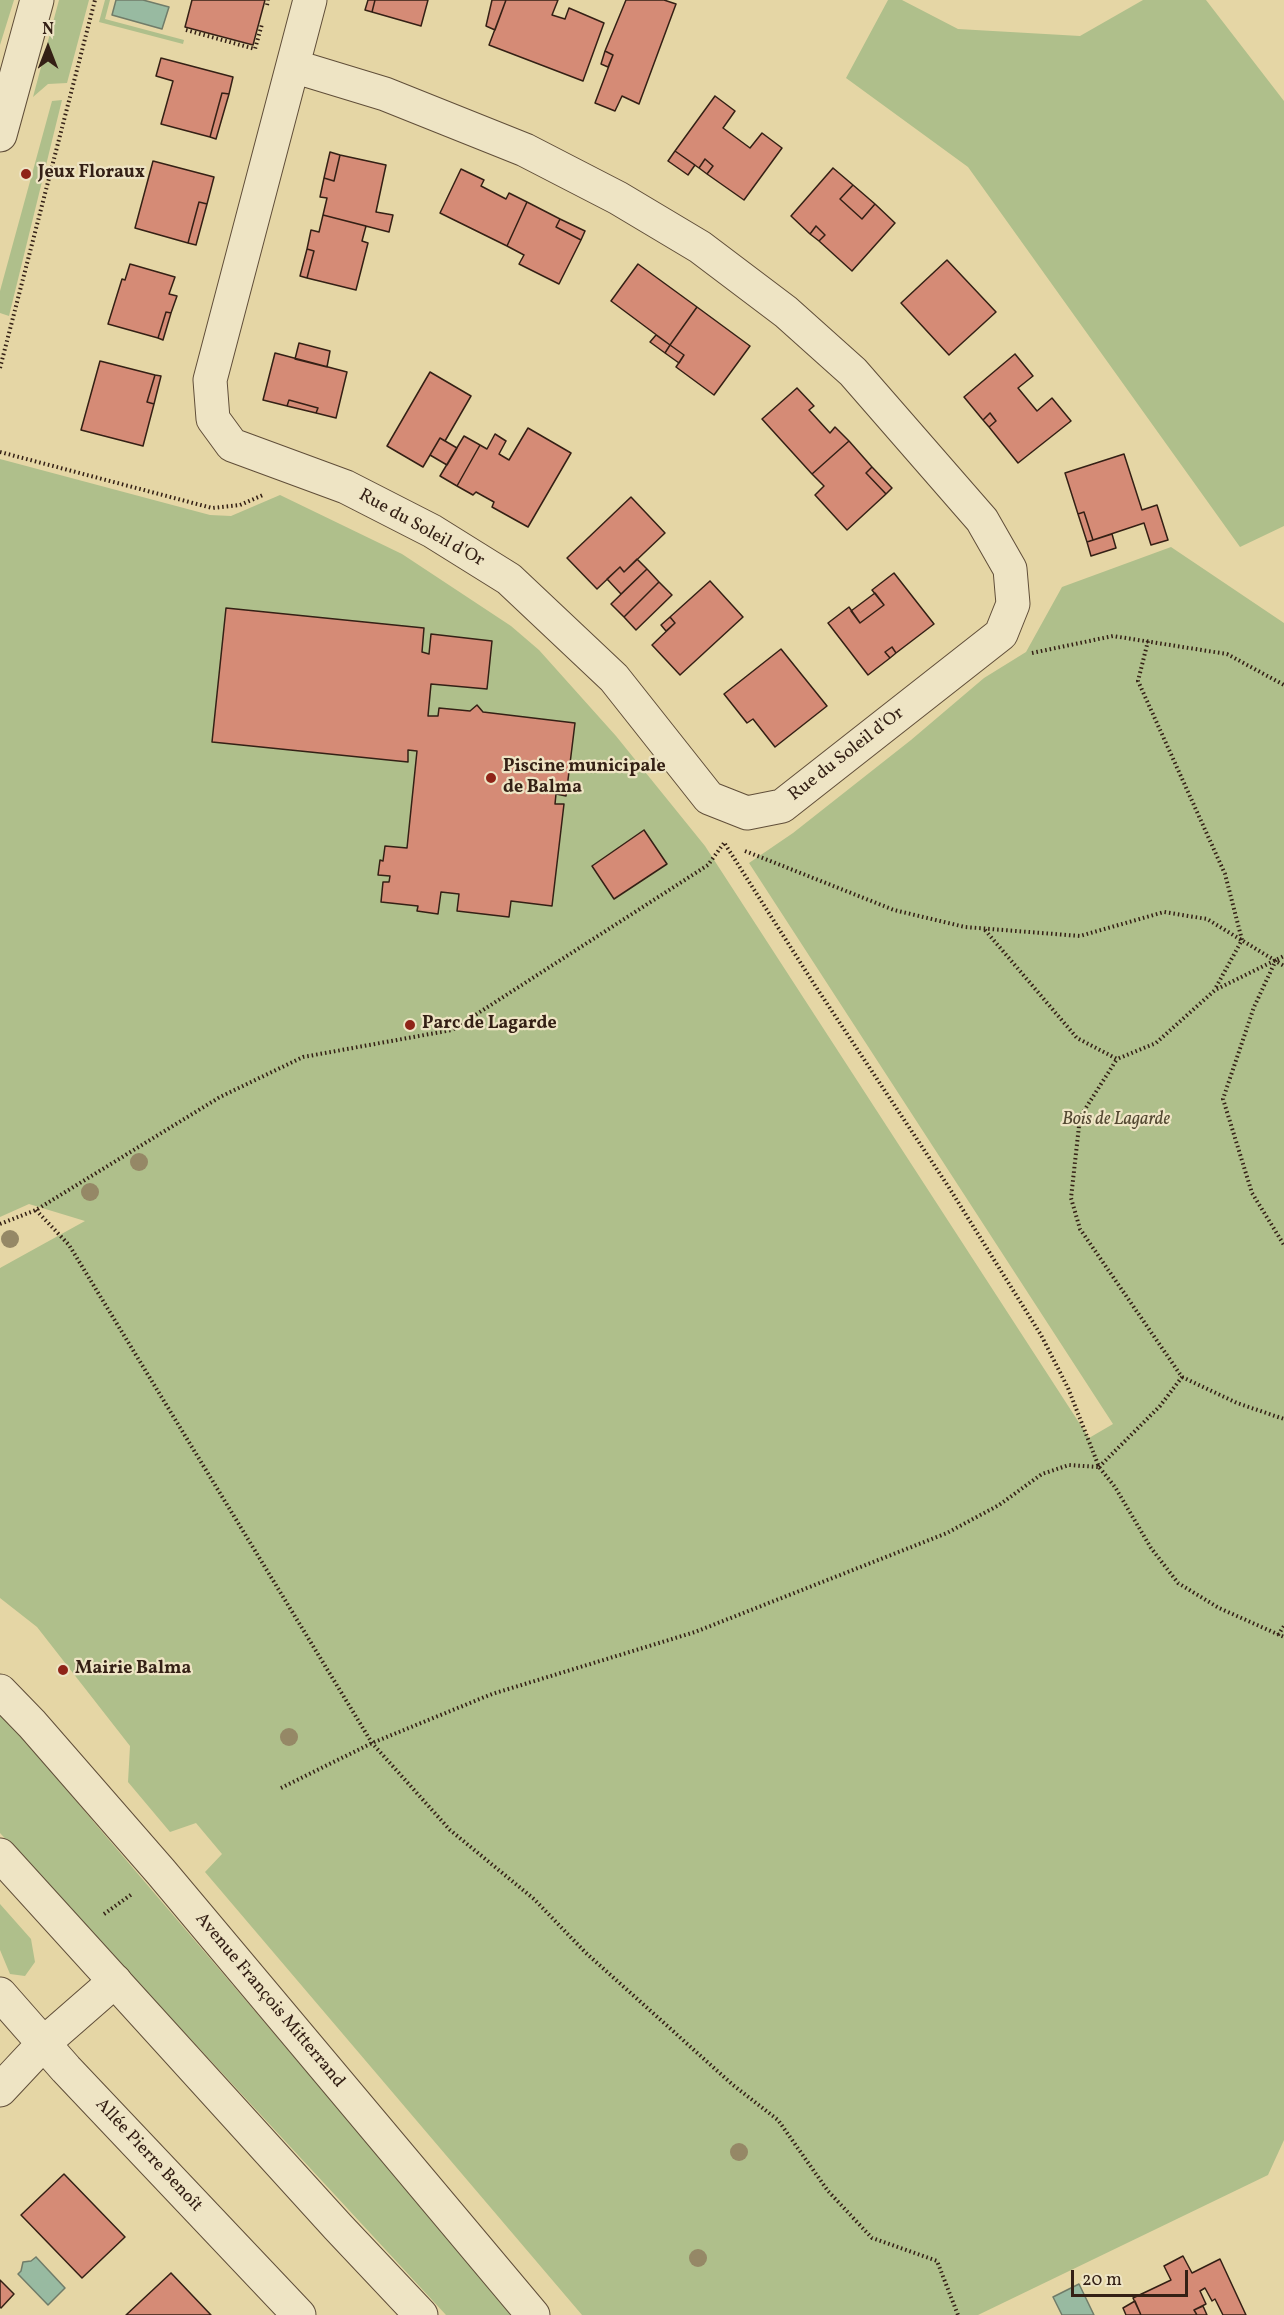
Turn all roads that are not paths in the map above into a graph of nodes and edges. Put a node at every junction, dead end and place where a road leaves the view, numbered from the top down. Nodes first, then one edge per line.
1 (37, 0) edge
2 (310, 0) edge
3 (292, 66) junction
4 (0, 135) edge
5 (0, 1690) edge
6 (0, 1855) edge
7 (115, 1981) junction
8 (0, 1994) edge
9 (44, 2043) junction
10 (0, 2090) edge
11 (298, 2315) edge
12 (421, 2315) edge
13 (533, 2315) edge

1 - 4 street
2 - 3 street, Rue du Soleil d'Or
3 - 3 street, Rue du Soleil d'Or
5 - 13 street, Avenue François Mitterrand
6 - 7 street
7 - 9 street
7 - 12 street
8 - 9 street, Allée Pierre Benoît
9 - 10 street
9 - 11 street, Allée Pierre Benoît

